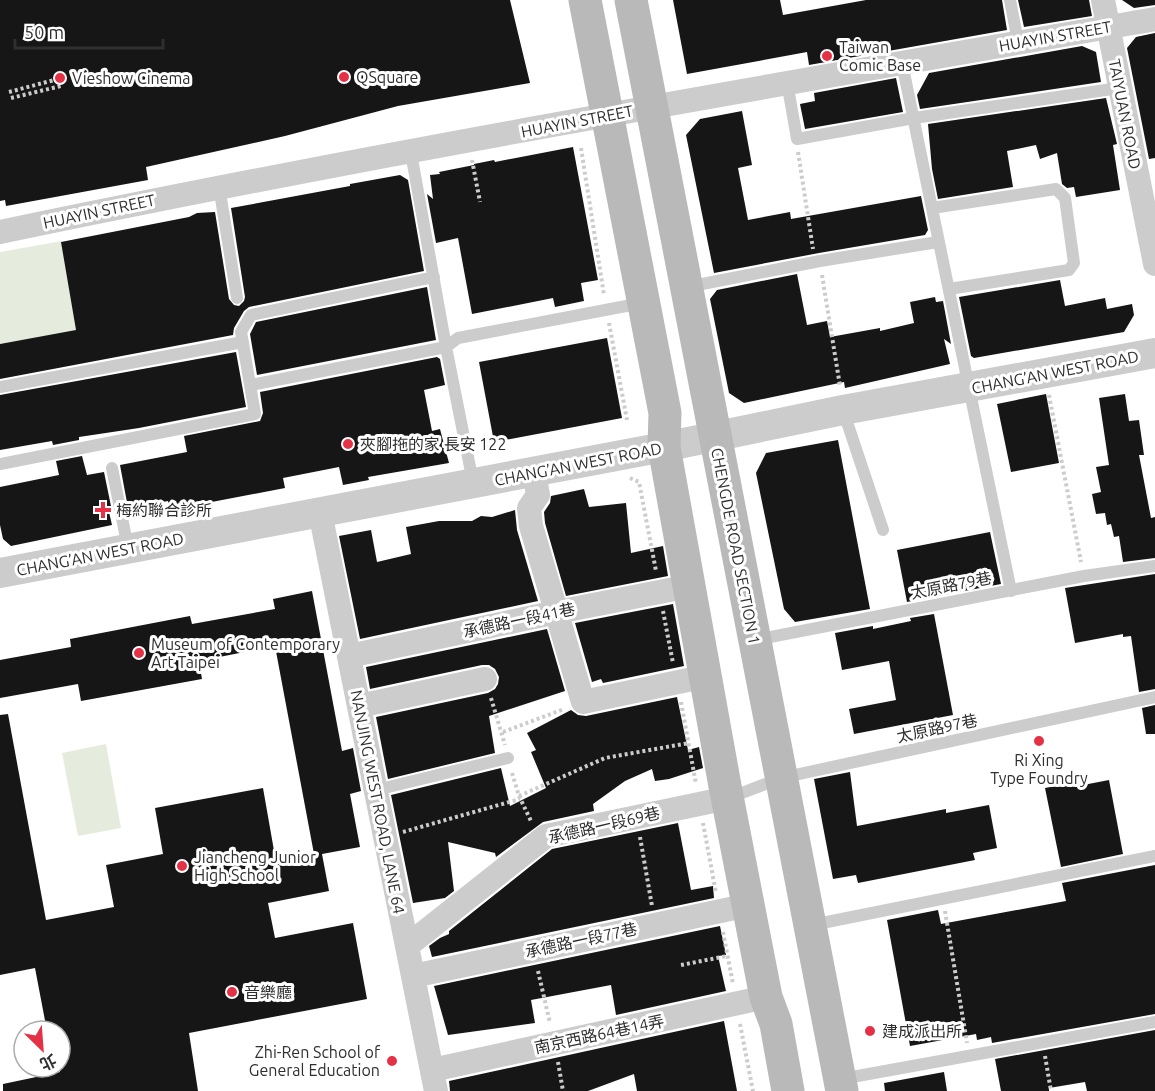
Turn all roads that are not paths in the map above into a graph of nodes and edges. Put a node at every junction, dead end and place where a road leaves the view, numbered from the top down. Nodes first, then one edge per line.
1 (585, 0) edge
2 (631, 0) edge
3 (1010, 0) edge
4 (1103, 0) edge
5 (1155, 19) edge
6 (1108, 26) junction
7 (1018, 42) junction
8 (902, 63) junction
9 (788, 82) junction
10 (1119, 88) junction
11 (651, 106) junction
12 (608, 116) junction
13 (914, 118) junction
14 (411, 153) junction
15 (219, 186) junction
16 (932, 208) junction
17 (0, 232) edge
18 (938, 242) junction
19 (1155, 264) edge
20 (434, 277) junction
21 (686, 288) junction
22 (949, 290) junction
23 (237, 298) dead end
24 (644, 302) junction
25 (242, 337) junction
26 (446, 347) junction
27 (1155, 353) edge
28 (251, 385) junction
29 (0, 387) edge
30 (970, 388) junction
31 (843, 411) junction
32 (715, 437) junction
33 (664, 447) junction
34 (0, 464) edge
35 (112, 468) dead end
36 (534, 472) junction
37 (474, 483) junction
38 (320, 512) junction
39 (883, 530) dead end
40 (129, 549) junction
41 (1155, 566) edge
42 (0, 573) edge
43 (690, 586) junction
44 (1011, 591) junction
45 (557, 612) junction
46 (754, 640) junction
47 (349, 657) junction
48 (707, 676) junction
49 (485, 679) dead end
50 (1155, 697) edge
51 (359, 706) junction
52 (508, 758) road end
53 (781, 778) junction
54 (376, 790) junction
55 (728, 798) junction
56 (1155, 856) edge
57 (748, 905) junction
58 (810, 925) junction
59 (407, 946) junction
60 (413, 975) junction
61 (766, 997) junction
62 (1155, 1022) edge
63 (434, 1080) edge
64 (840, 1085) edge
65 (788, 1091) edge

1 - 12 main road
2 - 11 main road, CHENGDE ROAD SECTION 1
3 - 7 lane
4 - 6 street, TAIYUAN ROAD
5 - 6 street, HUAYIN STREET
6 - 7 street, HUAYIN STREET
6 - 10 street, TAIYUAN ROAD
7 - 8 street, HUAYIN STREET
8 - 9 street, HUAYIN STREET
8 - 13 lane
9 - 11 street, HUAYIN STREET
9 - 13 lane
10 - 13 lane
10 - 19 street, TAIYUAN ROAD
11 - 12 street, HUAYIN STREET
11 - 21 main road, CHENGDE ROAD SECTION 1
12 - 14 street, HUAYIN STREET
12 - 24 main road
13 - 16 lane
14 - 15 street, HUAYIN STREET
14 - 20 lane
15 - 17 street, HUAYIN STREET
15 - 23 lane
16 - 18 lane
16 - 22 lane
18 - 21 lane
18 - 22 lane
20 - 25 lane
20 - 26 lane
21 - 32 main road, CHENGDE ROAD SECTION 1
22 - 30 lane
24 - 26 lane
24 - 33 main road
25 - 28 lane
25 - 29 lane
26 - 28 lane
26 - 37 lane
27 - 30 street, CHANG’AN WEST ROAD
28 - 34 lane
30 - 31 street, CHANG’AN WEST ROAD
30 - 44 lane
31 - 32 street, CHANG’AN WEST ROAD
31 - 39 lane
32 - 33 street, CHANG’AN WEST ROAD
32 - 46 main road, CHENGDE ROAD SECTION 1
33 - 36 street, CHANG’AN WEST ROAD
33 - 43 main road
35 - 40 lane
36 - 37 street, CHANG’AN WEST ROAD
36 - 45 street
37 - 38 street, CHANG’AN WEST ROAD
38 - 40 street, CHANG’AN WEST ROAD
38 - 47 street, NANJING WEST ROAD, LANE 64
40 - 42 street, CHANG’AN WEST ROAD
41 - 44 lane, 太原路79巷
43 - 45 street, 承德路一段41巷
43 - 48 main road
44 - 46 lane, 太原路79巷
45 - 47 street, 承德路一段41巷
45 - 48 street
46 - 53 main road, CHENGDE ROAD SECTION 1
47 - 51 street, NANJING WEST ROAD, LANE 64
48 - 55 main road
49 - 51 street
50 - 53 lane, 太原路97巷
51 - 54 street, NANJING WEST ROAD, LANE 64
52 - 54 lane
53 - 55 lane, 太原路97巷
53 - 58 main road, CHENGDE ROAD SECTION 1
54 - 59 street, NANJING WEST ROAD, LANE 64
55 - 57 main road
55 - 59 street, 承德路一段69巷
56 - 58 lane
57 - 60 street, 承德路一段77巷
57 - 61 main road
58 - 64 main road, CHENGDE ROAD SECTION 1
59 - 60 street, NANJING WEST ROAD, LANE 64
60 - 63 street, NANJING WEST ROAD, LANE 64
61 - 63 street, 南京西路64巷14弄
61 - 65 main road
62 - 64 lane

